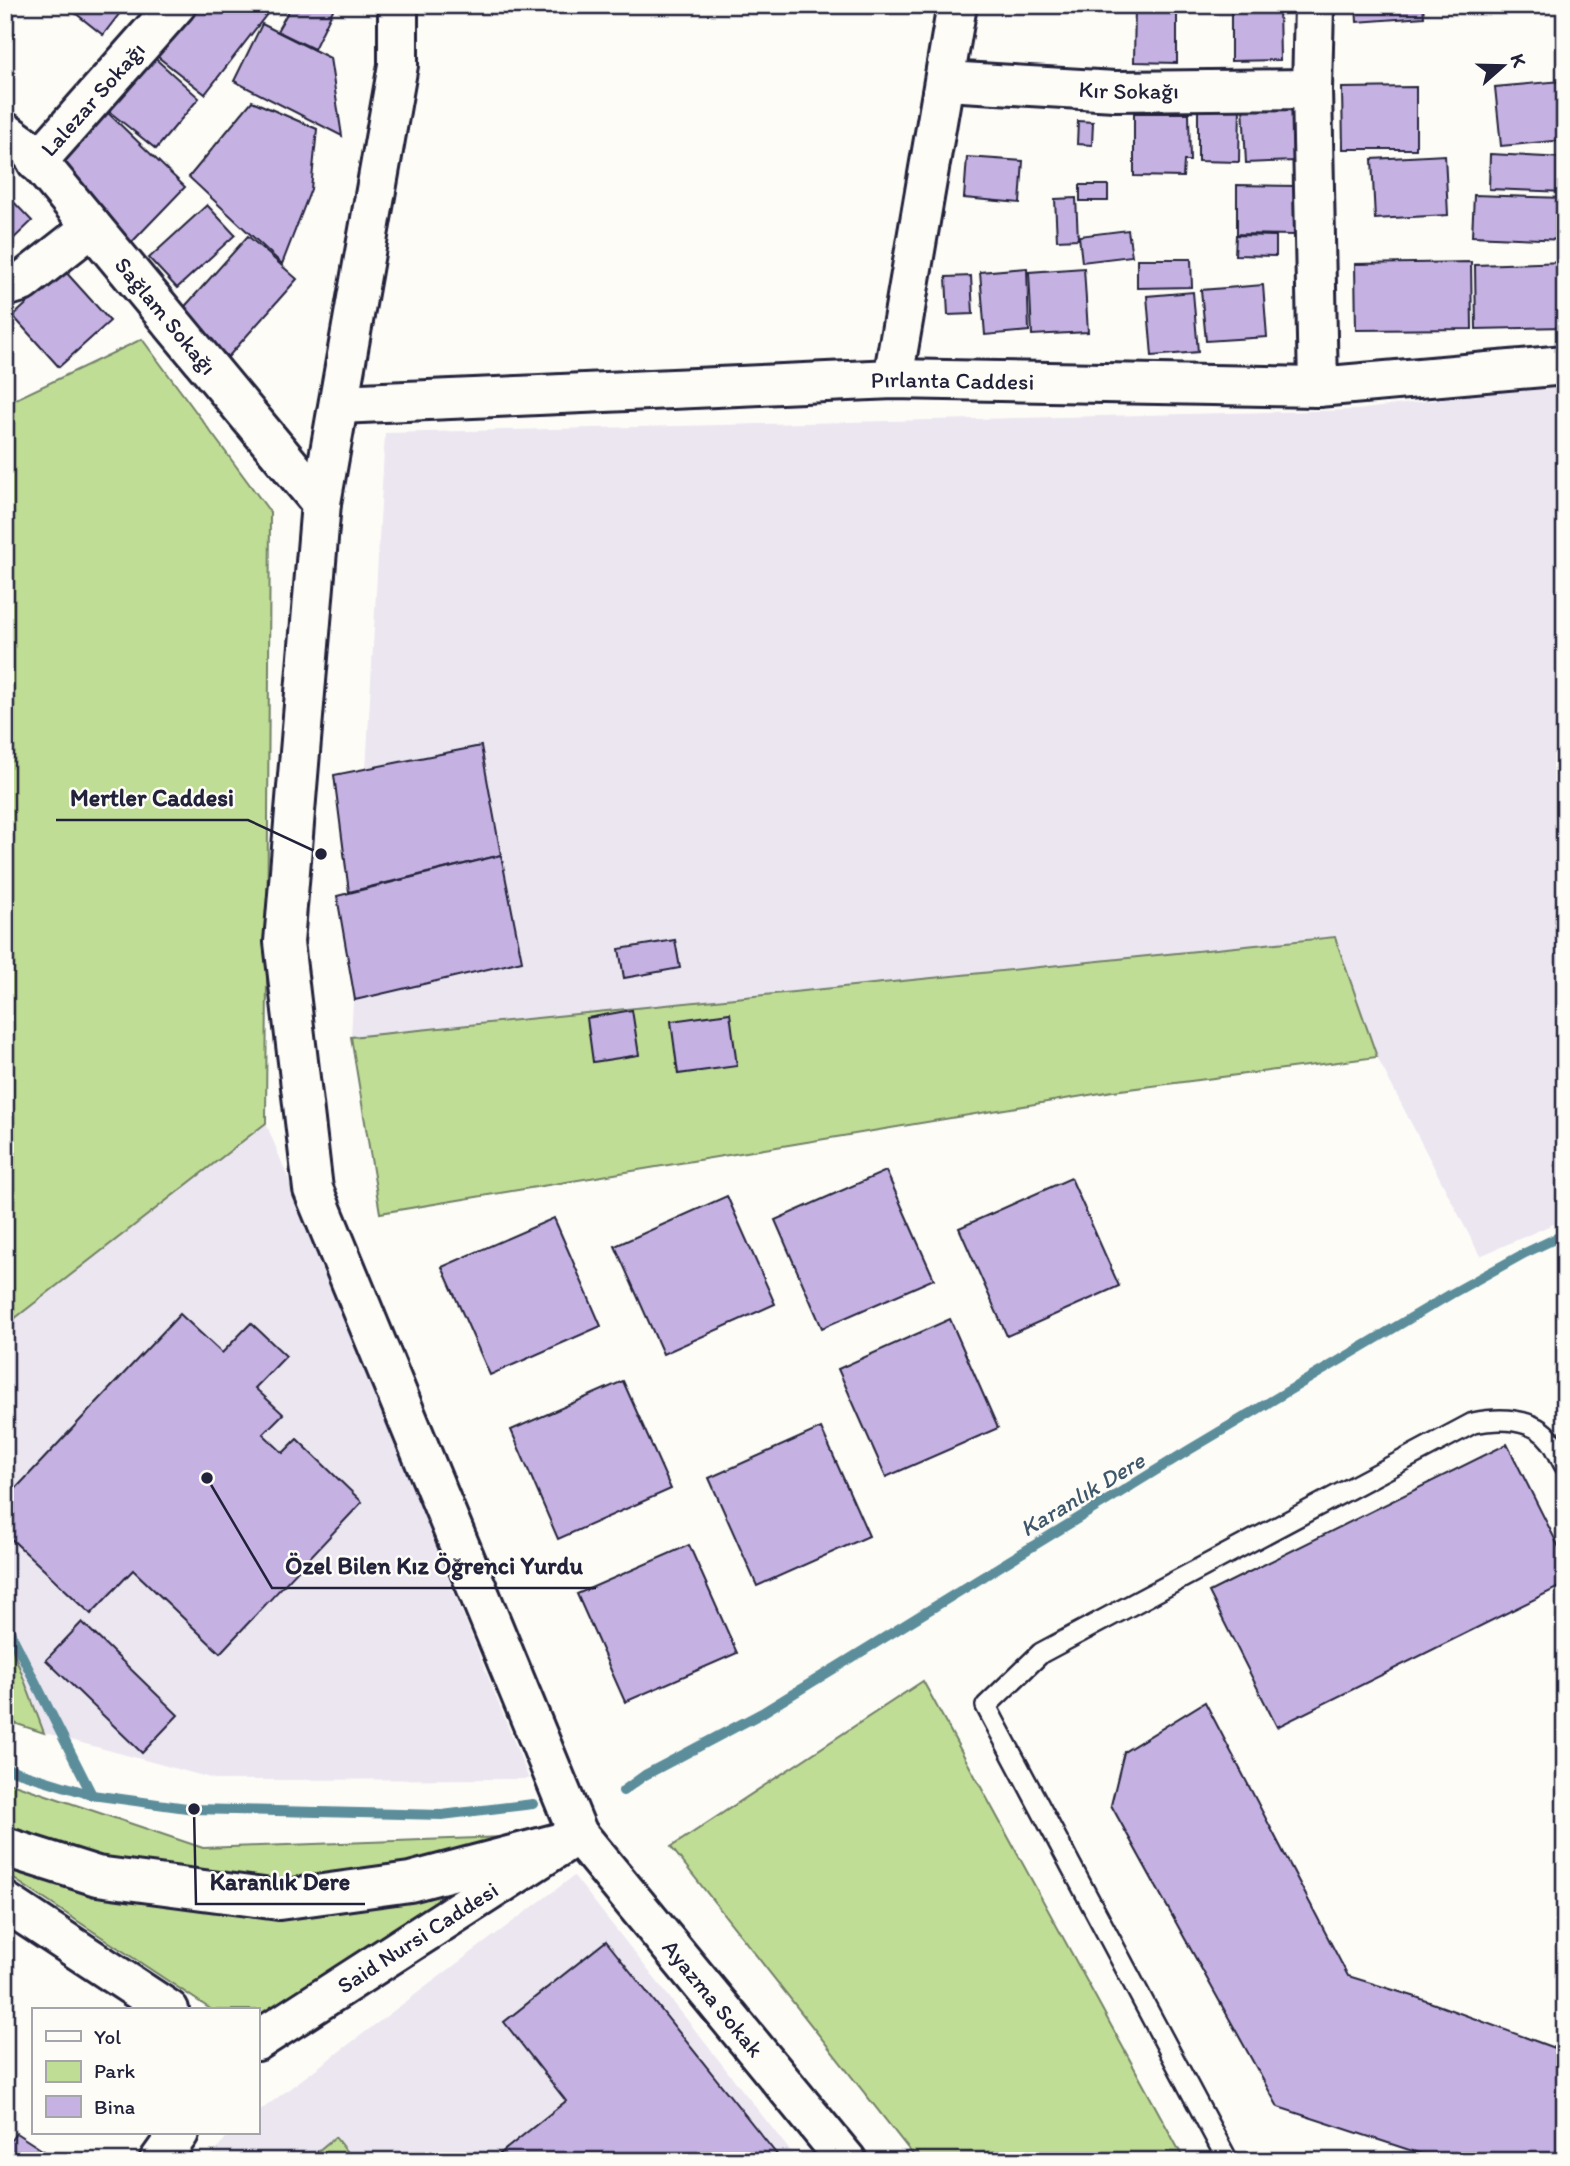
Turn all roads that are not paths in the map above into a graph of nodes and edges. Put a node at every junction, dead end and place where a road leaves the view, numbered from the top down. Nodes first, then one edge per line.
1 (176, 5) edge
2 (398, 5) edge
3 (957, 5) edge
4 (1314, 5) edge
5 (945, 80) junction
6 (1312, 89) junction
7 (5, 132) edge
8 (37, 162) junction
9 (92, 227) junction
10 (5, 287) edge
11 (1565, 365) edge
12 (893, 379) junction
13 (1318, 387) junction
14 (339, 404) junction
15 (321, 503) junction
16 (1565, 1466) edge
17 (572, 1837) junction
18 (5, 1847) edge
19 (5, 1902) edge
20 (166, 2008) edge
21 (259, 2040) edge
22 (178, 2134) edge
23 (159, 2161) edge
24 (846, 2161) edge
25 (1228, 2161) edge

1 - 8 street, Lalezar Sokağı
2 - 14 street, Ayazma Sokak
3 - 5 street
4 - 6 street
5 - 6 street, Kır Sokağı
5 - 12 street
6 - 13 street
7 - 8 street, Sağlam Sokağı
8 - 9 street, Sağlam Sokağı
9 - 10 street
9 - 15 street, Sağlam Sokağı
11 - 13 street, Pırlanta Caddesi
12 - 13 street, Pırlanta Caddesi
12 - 14 street, Pırlanta Caddesi
14 - 15 street, Ayazma Sokak
15 - 17 street, Ayazma Sokak
16 - 25 lane
17 - 18 street
17 - 21 street, Said Nursi Caddesi
17 - 24 street, Ayazma Sokak
19 - 20 street
22 - 23 street

